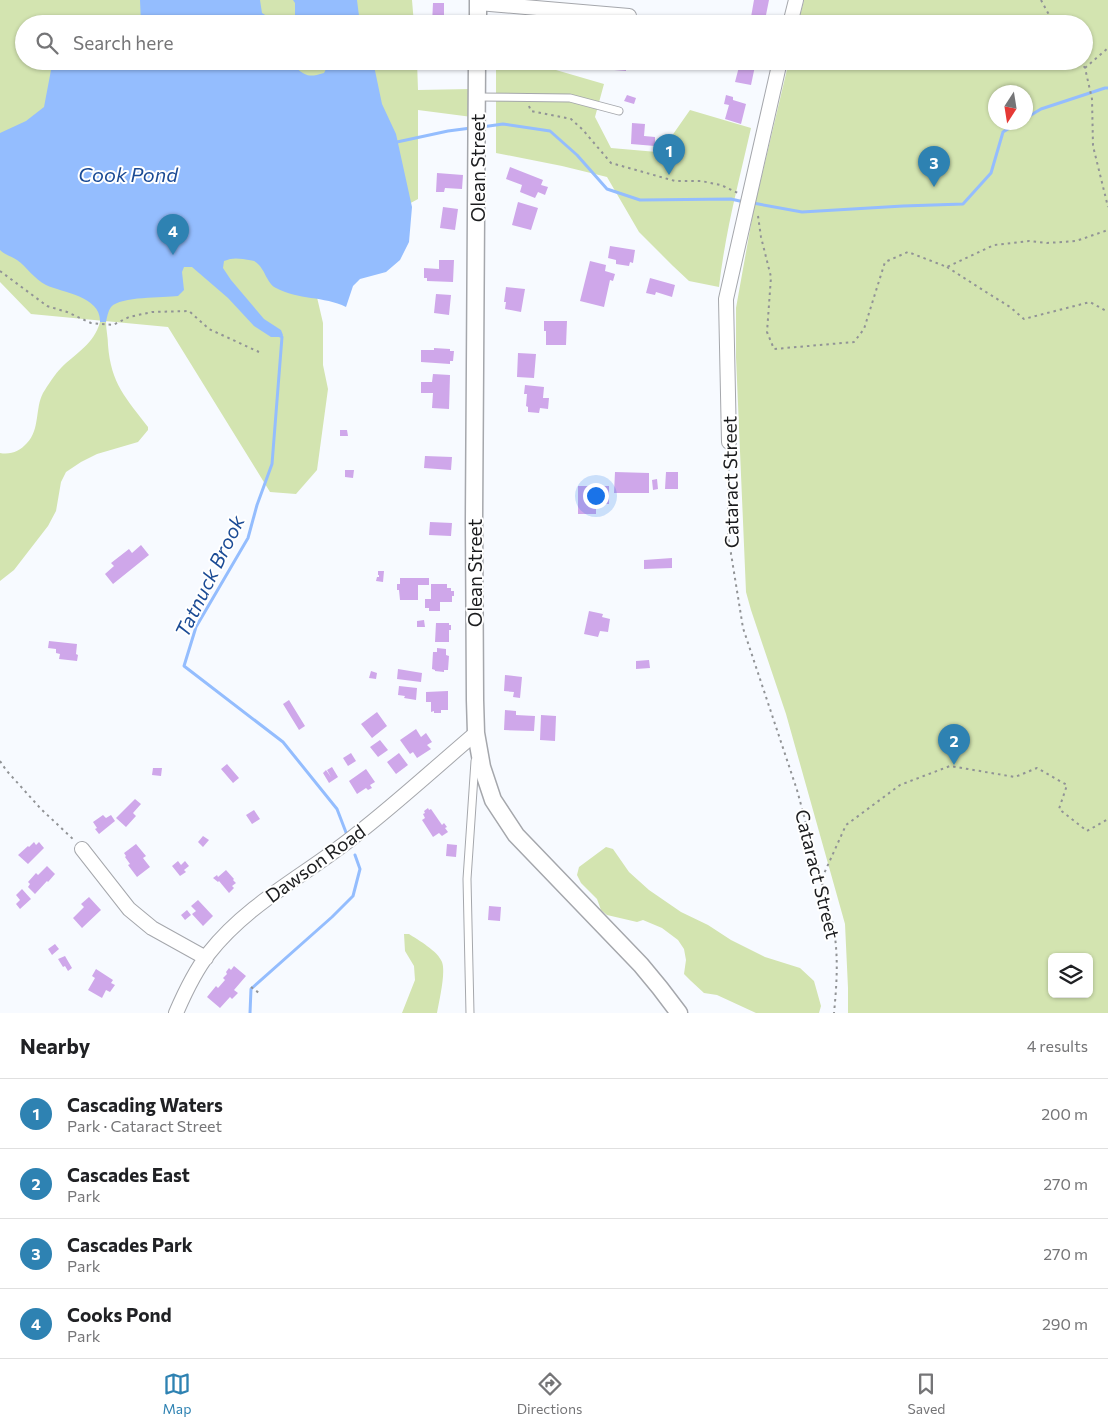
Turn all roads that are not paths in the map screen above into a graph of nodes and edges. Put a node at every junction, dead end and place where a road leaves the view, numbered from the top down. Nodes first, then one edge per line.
1 (796, 0) edge
2 (478, 1) edge
3 (478, 15) edge
4 (618, 15) edge
5 (792, 15) edge
6 (477, 70) edge
7 (778, 70) edge
8 (477, 97) junction
9 (619, 111) dead end
10 (729, 442) road end
11 (476, 733) junction
12 (82, 849) road end
13 (206, 958) junction
14 (176, 1013) edge
15 (470, 1013) edge
16 (679, 1013) edge

1 - 5 street
2 - 3 street
2 - 4 street
6 - 8 street, Olean Street
7 - 10 street, Cataract Street
8 - 9 lane
8 - 11 street, Olean Street
11 - 13 street, Dawson Road
11 - 15 lane
11 - 16 street, Olean Street
12 - 13 street
13 - 14 street, Dawson Road

